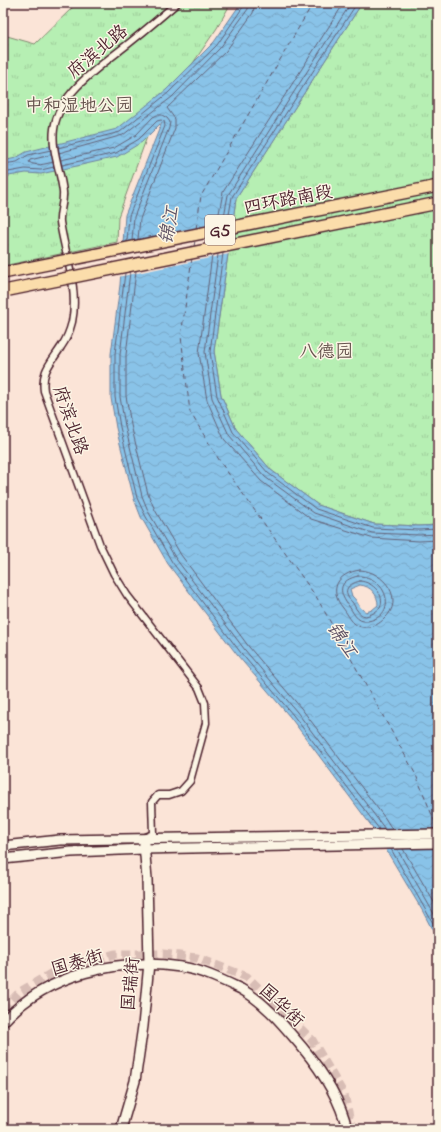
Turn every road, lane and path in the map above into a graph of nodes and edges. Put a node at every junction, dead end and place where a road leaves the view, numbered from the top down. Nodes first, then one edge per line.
1 (177, 3) edge
2 (438, 186) edge
3 (438, 203) edge
4 (3, 274) edge
5 (9, 290) dead end
6 (438, 834) edge
7 (143, 839) junction
8 (438, 843) edge
9 (3, 846) edge
10 (144, 849) junction
11 (3, 859) edge
12 (149, 963) junction
13 (3, 1022) edge
14 (121, 1129) edge
15 (347, 1129) edge

1 - 7 street, 府滨北路
2 - 4 highway, 四环路南段 / G5, bridge
3 - 5 highway, 四环路南段 / G5, bridge
6 - 7 street
7 - 9 street
7 - 10 street, 国瑞街
8 - 10 street
10 - 11 street
10 - 12 street, 国瑞街
12 - 13 street, 国泰街
12 - 14 street, 国瑞街
12 - 15 street, 国华街

